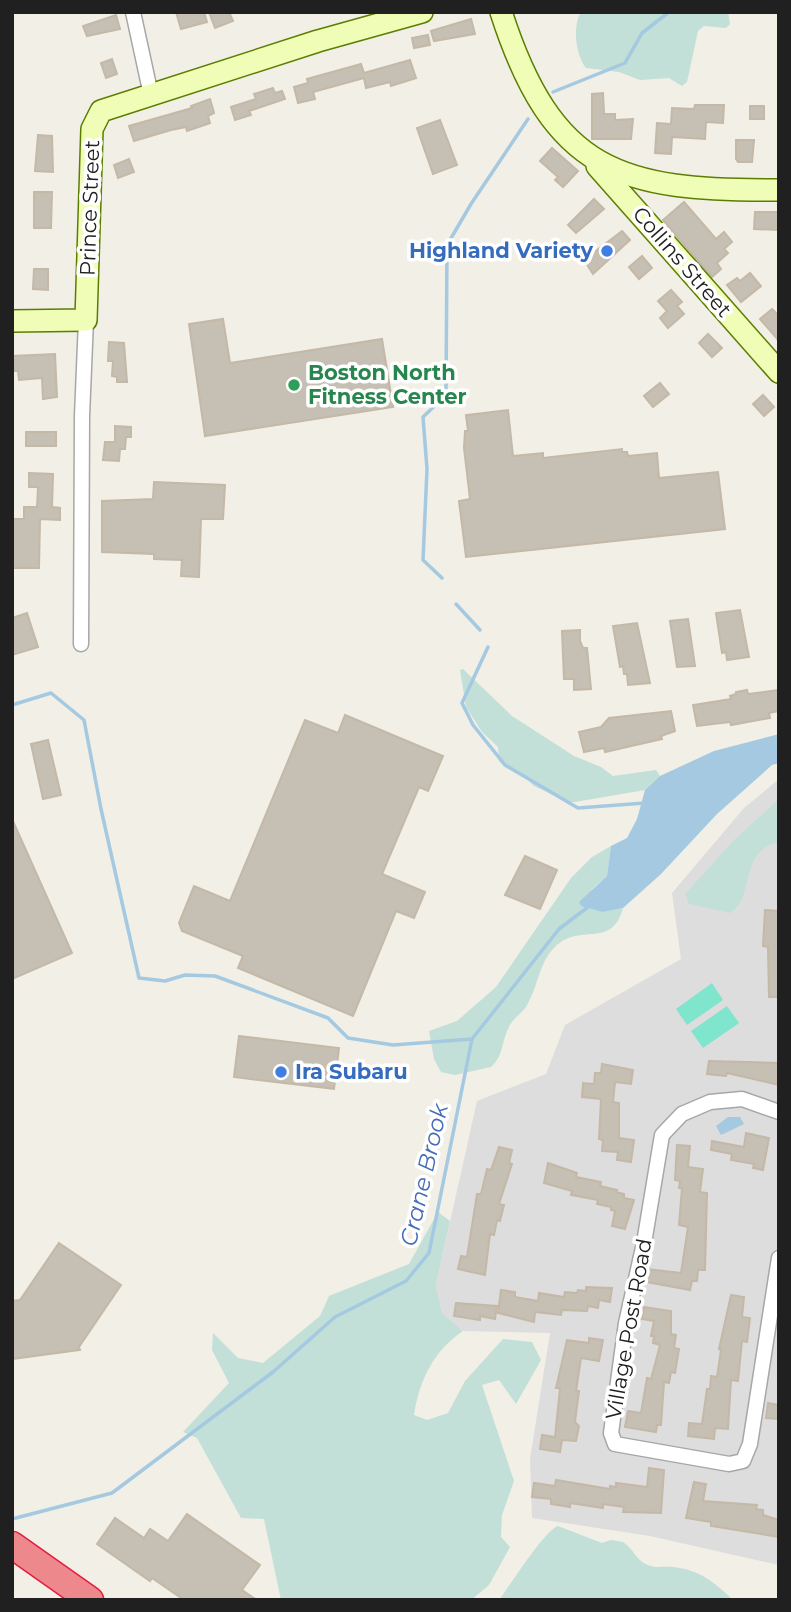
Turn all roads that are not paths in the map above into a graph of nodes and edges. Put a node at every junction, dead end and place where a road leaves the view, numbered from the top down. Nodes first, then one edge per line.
1 (133, 12) edge
2 (422, 12) edge
3 (501, 12) edge
4 (151, 94) junction
5 (585, 152) junction
6 (654, 181) junction
7 (779, 190) edge
8 (639, 214) junction
9 (86, 320) junction
10 (12, 321) edge
11 (779, 372) edge
12 (81, 644) dead end
13 (779, 1112) edge
14 (779, 1259) edge
15 (12, 1545) edge
16 (90, 1600) edge

1 - 4 street
2 - 4 main road, Prince Street
3 - 5 main road
4 - 9 main road, Prince Street
5 - 6 main road
5 - 8 main road, Collins Street
6 - 7 main road
6 - 8 main road
8 - 11 main road, Collins Street
9 - 10 main road
9 - 12 street, Prince Street
13 - 14 street, Village Post Road
15 - 16 highway

